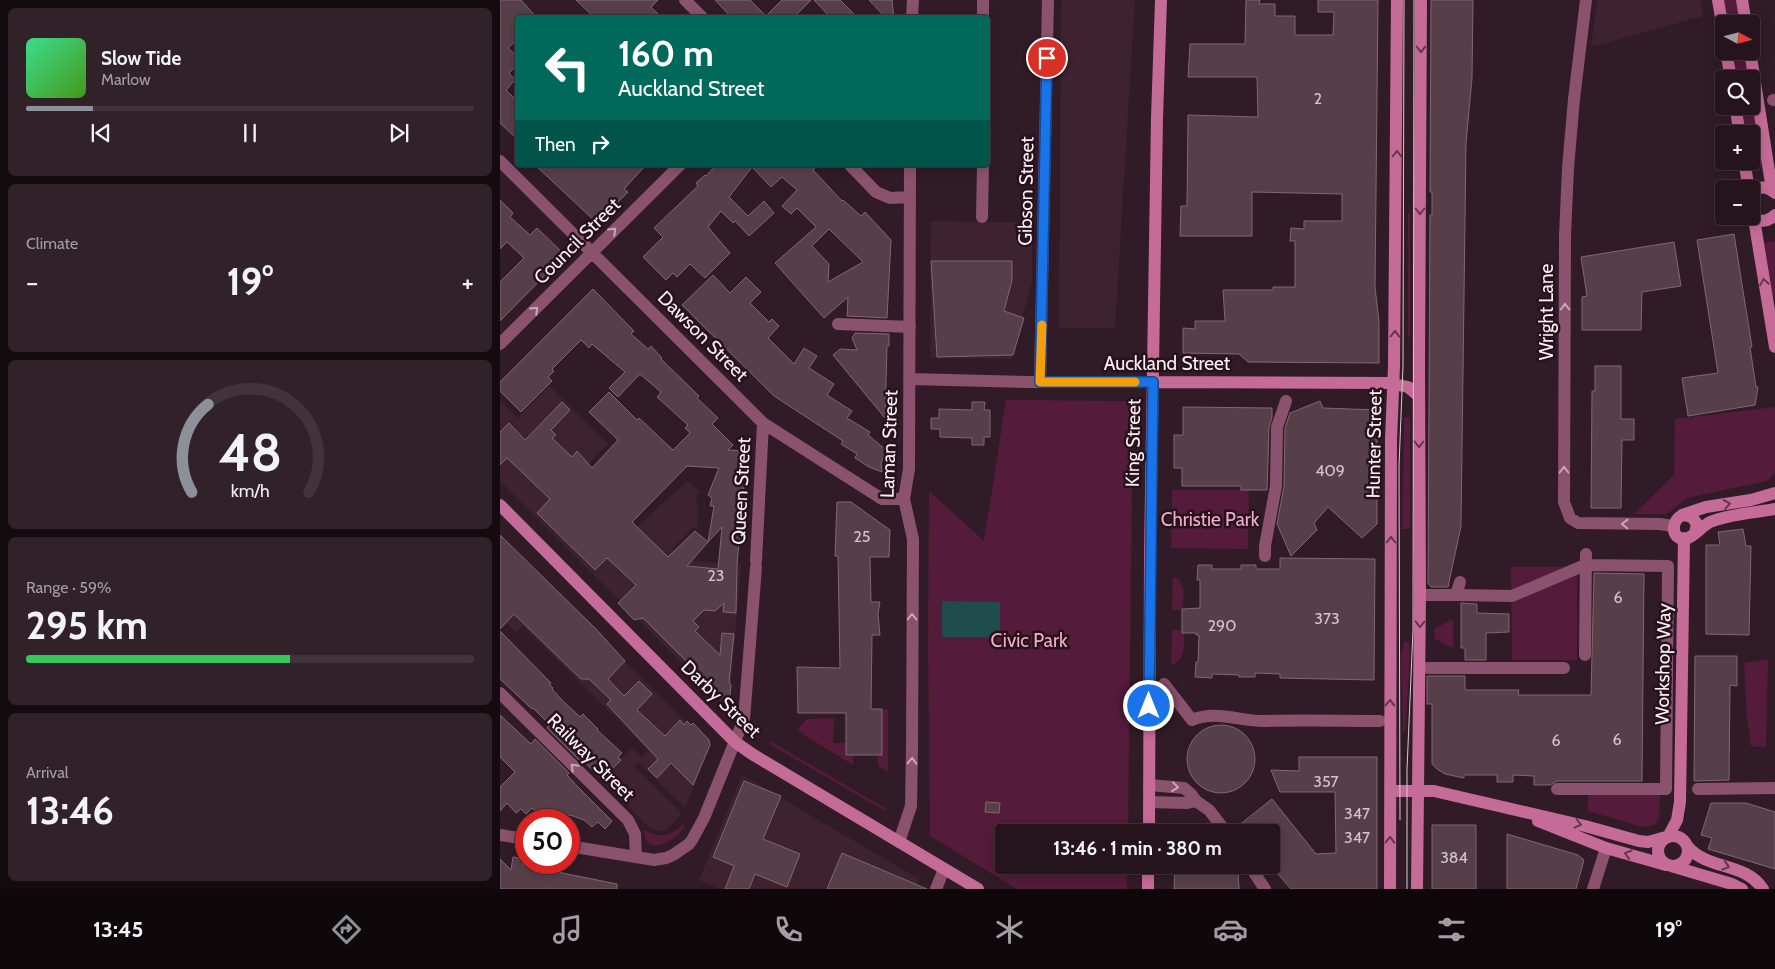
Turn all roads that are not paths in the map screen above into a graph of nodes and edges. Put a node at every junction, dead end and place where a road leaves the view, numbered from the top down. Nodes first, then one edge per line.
1 (686, 0) edge
2 (913, 0) edge
3 (984, 0) edge
4 (1048, 0) edge
5 (1161, 0) edge
6 (1168, 0) edge
7 (1397, 0) edge
8 (1421, 0) edge
9 (1586, 0) edge
10 (1718, 0) edge
11 (1742, 0) edge
12 (700, 15) edge
13 (912, 15) edge
14 (983, 15) edge
15 (1721, 15) edge
16 (1744, 15) edge
17 (1159, 54) junction
18 (1752, 60) edge
19 (500, 161) edge
20 (678, 167) edge
21 (852, 167) edge
22 (910, 167) edge
23 (983, 167) edge
24 (1760, 187) edge
25 (1774, 191) edge
26 (910, 197) junction
27 (1775, 215) edge
28 (982, 217) dead end
29 (1760, 220) edge
30 (1753, 225) edge
31 (592, 252) junction
32 (838, 324) dead end
33 (910, 327) junction
34 (500, 344) edge
35 (1775, 348) edge
36 (910, 379) junction
37 (1040, 382) junction
38 (1153, 382) junction
39 (1394, 383) junction
40 (1419, 396) junction
41 (1286, 401) dead end
42 (763, 423) junction
43 (1775, 493) edge
44 (904, 499) junction
45 (500, 506) edge
46 (1775, 509) edge
47 (1677, 521) junction
48 (1690, 536) junction
49 (1265, 556) dead end
50 (1586, 560) junction
51 (1420, 594) junction
52 (1585, 655) dead end
53 (1428, 668) dead end
54 (1564, 668) dead end
55 (1164, 684) dead end
56 (500, 693) edge
57 (1380, 721) dead end
58 (736, 742) junction
59 (1149, 785) junction
60 (1775, 788) edge
61 (1557, 789) dead end
62 (1698, 789) dead end
63 (1681, 790) junction
64 (1391, 791) junction
65 (1418, 791) junction
66 (1196, 801) junction
67 (1149, 802) junction
68 (1513, 810) junction
69 (1148, 824) edge
70 (1220, 824) edge
71 (1610, 833) junction
72 (500, 834) edge
73 (1667, 836) junction
74 (515, 837) edge
75 (899, 842) junction
76 (1687, 845) junction
77 (580, 848) edge
78 (1606, 848) junction
79 (636, 857) junction
80 (1668, 865) junction
81 (944, 869) junction
82 (1148, 874) edge
83 (1255, 874) edge
84 (936, 889) edge
85 (978, 889) edge
86 (1148, 889) edge
87 (1265, 889) edge
88 (1390, 889) edge
89 (1417, 889) edge
90 (1593, 889) edge
91 (1742, 889) edge
92 (1762, 889) edge

1 - 12 street
2 - 13 street
3 - 14 street
4 - 37 street, Gibson Street
5 - 17 main road, King Street
6 - 17 main road, King Street
39 -> 7 main road, Hunter Street
8 -> 40 main road
47 -> 9 street, Wright Lane
10 - 15 main road
11 - 16 main road
17 - 38 main road, King Street
18 - 25 main road
19 - 31 street, Dawson Street
31 -> 20 street, Council Street
21 - 26 street
22 - 26 street, Laman Street
23 - 28 street
24 - 25 main road
26 - 33 street, Laman Street
27 - 29 main road
35 -> 30 main road
34 -> 31 street, Council Street
31 - 42 street, Dawson Street
32 - 33 street
33 - 36 street, Laman Street
36 - 37 street, Auckland Street
36 - 44 street, Laman Street
37 - 38 street, Auckland Street
38 - 39 main road, Auckland Street
38 - 59 main road, King Street
39 - 40 main road, Auckland Street
64 -> 39 main road, Hunter Street
40 -> 51 main road
41 - 49 street
42 - 44 street, Dawson Street
42 - 58 street, Queen Street
47 -> 43 main road
75 -> 44 street, Laman Street
45 - 58 main road, Darby Street
46 - 48 main road
47 - 48 main road
47 - 48 main road
48 - 63 main road, Workshop Way
50 - 51 street
50 - 52 street
50 - 61 street
51 -> 65 main road
53 - 54 street
55 - 57 street
79 -> 56 street, Railway Street
58 - 75 main road, Darby Street
58 - 79 street, Queen Street
59 -> 66 street
59 - 67 main road, King Street
60 - 62 street
63 - 73 main road, Workshop Way
63 - 76 main road, Workshop Way
64 - 65 main road
88 -> 64 main road, Hunter Street
65 - 68 main road
65 - 89 main road
66 - 67 street
66 - 70 street
67 - 69 main road, King Street
68 -> 71 main road
68 - 78 main road
71 - 73 main road
71 - 78 main road
72 - 74 street
73 - 76 main road
73 - 80 main road
75 - 81 main road, Darby Street
76 - 80 main road
76 -> 92 main road
77 - 79 street, Queen Street
80 -> 78 main road
78 - 90 street
80 - 91 main road
81 - 84 street
81 - 85 main road, Darby Street
82 - 86 main road
83 - 87 street

